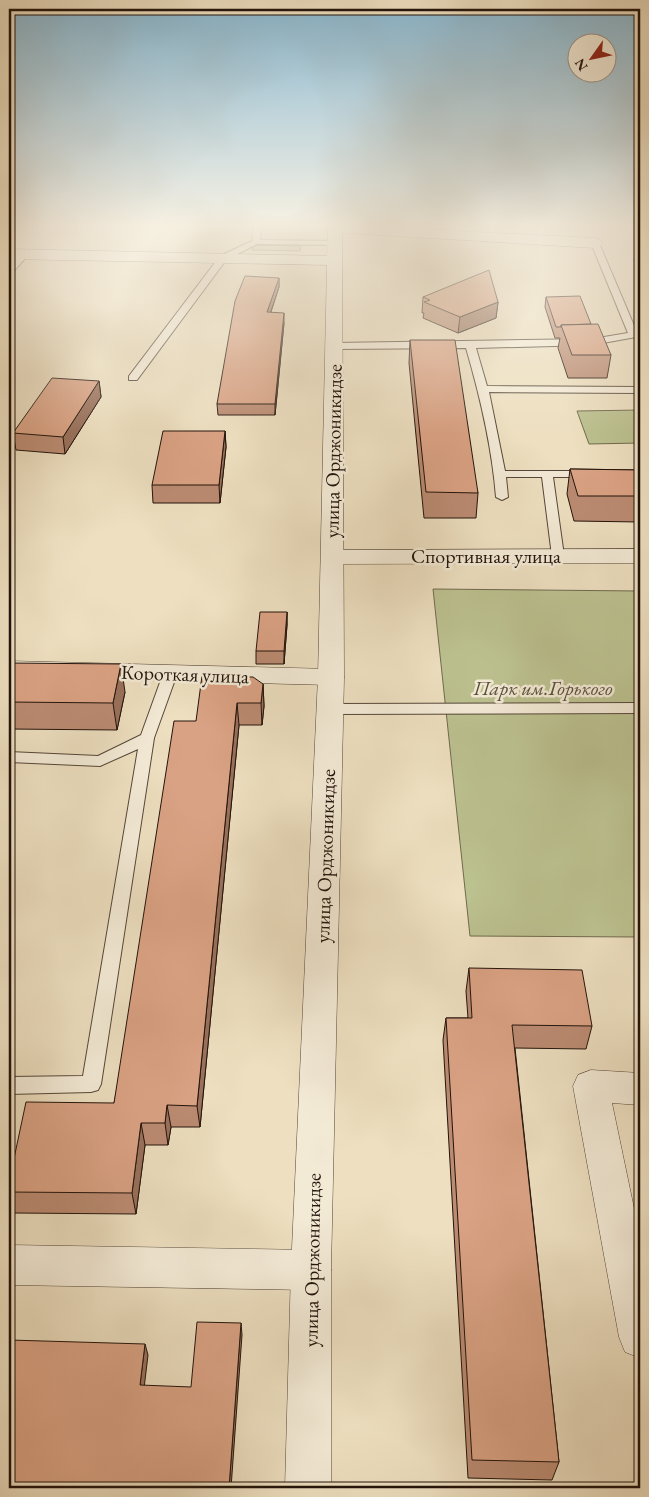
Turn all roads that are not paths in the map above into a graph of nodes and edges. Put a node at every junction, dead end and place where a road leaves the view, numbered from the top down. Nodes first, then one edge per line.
1 (197, 293) edge
2 (335, 293) edge
3 (615, 293) edge
4 (470, 345) junction
5 (334, 346) junction
6 (133, 378) dead end
7 (483, 389) junction
8 (640, 390) edge
9 (500, 474) junction
10 (546, 474) junction
11 (603, 474) edge
12 (502, 497) dead end
13 (558, 556) junction
14 (640, 556) edge
15 (332, 557) junction
16 (9, 668) edge
17 (170, 674) junction
18 (331, 693) junction
19 (640, 708) edge
20 (148, 738) junction
21 (9, 757) edge
22 (9, 1086) edge
23 (640, 1089) edge
24 (9, 1265) edge
25 (311, 1270) junction
26 (640, 1337) edge
27 (308, 1488) edge

1 - 6 lane
2 - 5 street, улица Орджоникидзе
3 - 4 lane
4 - 5 lane
4 - 7 lane
5 - 15 street, улица Орджоникидзе
7 - 8 lane
7 - 9 lane
9 - 10 lane
9 - 12 lane
10 - 11 lane
10 - 13 lane
13 - 14 street, Спортивная улица
13 - 15 street, Спортивная улица
15 - 18 street, улица Орджоникидзе
16 - 17 street, Короткая улица
17 - 18 street, Короткая улица
17 - 20 lane
18 - 19 lane
18 - 25 street, улица Орджоникидзе
20 - 21 lane
20 - 22 lane
23 - 26 street
24 - 25 street
25 - 27 street, улица Орджоникидзе

